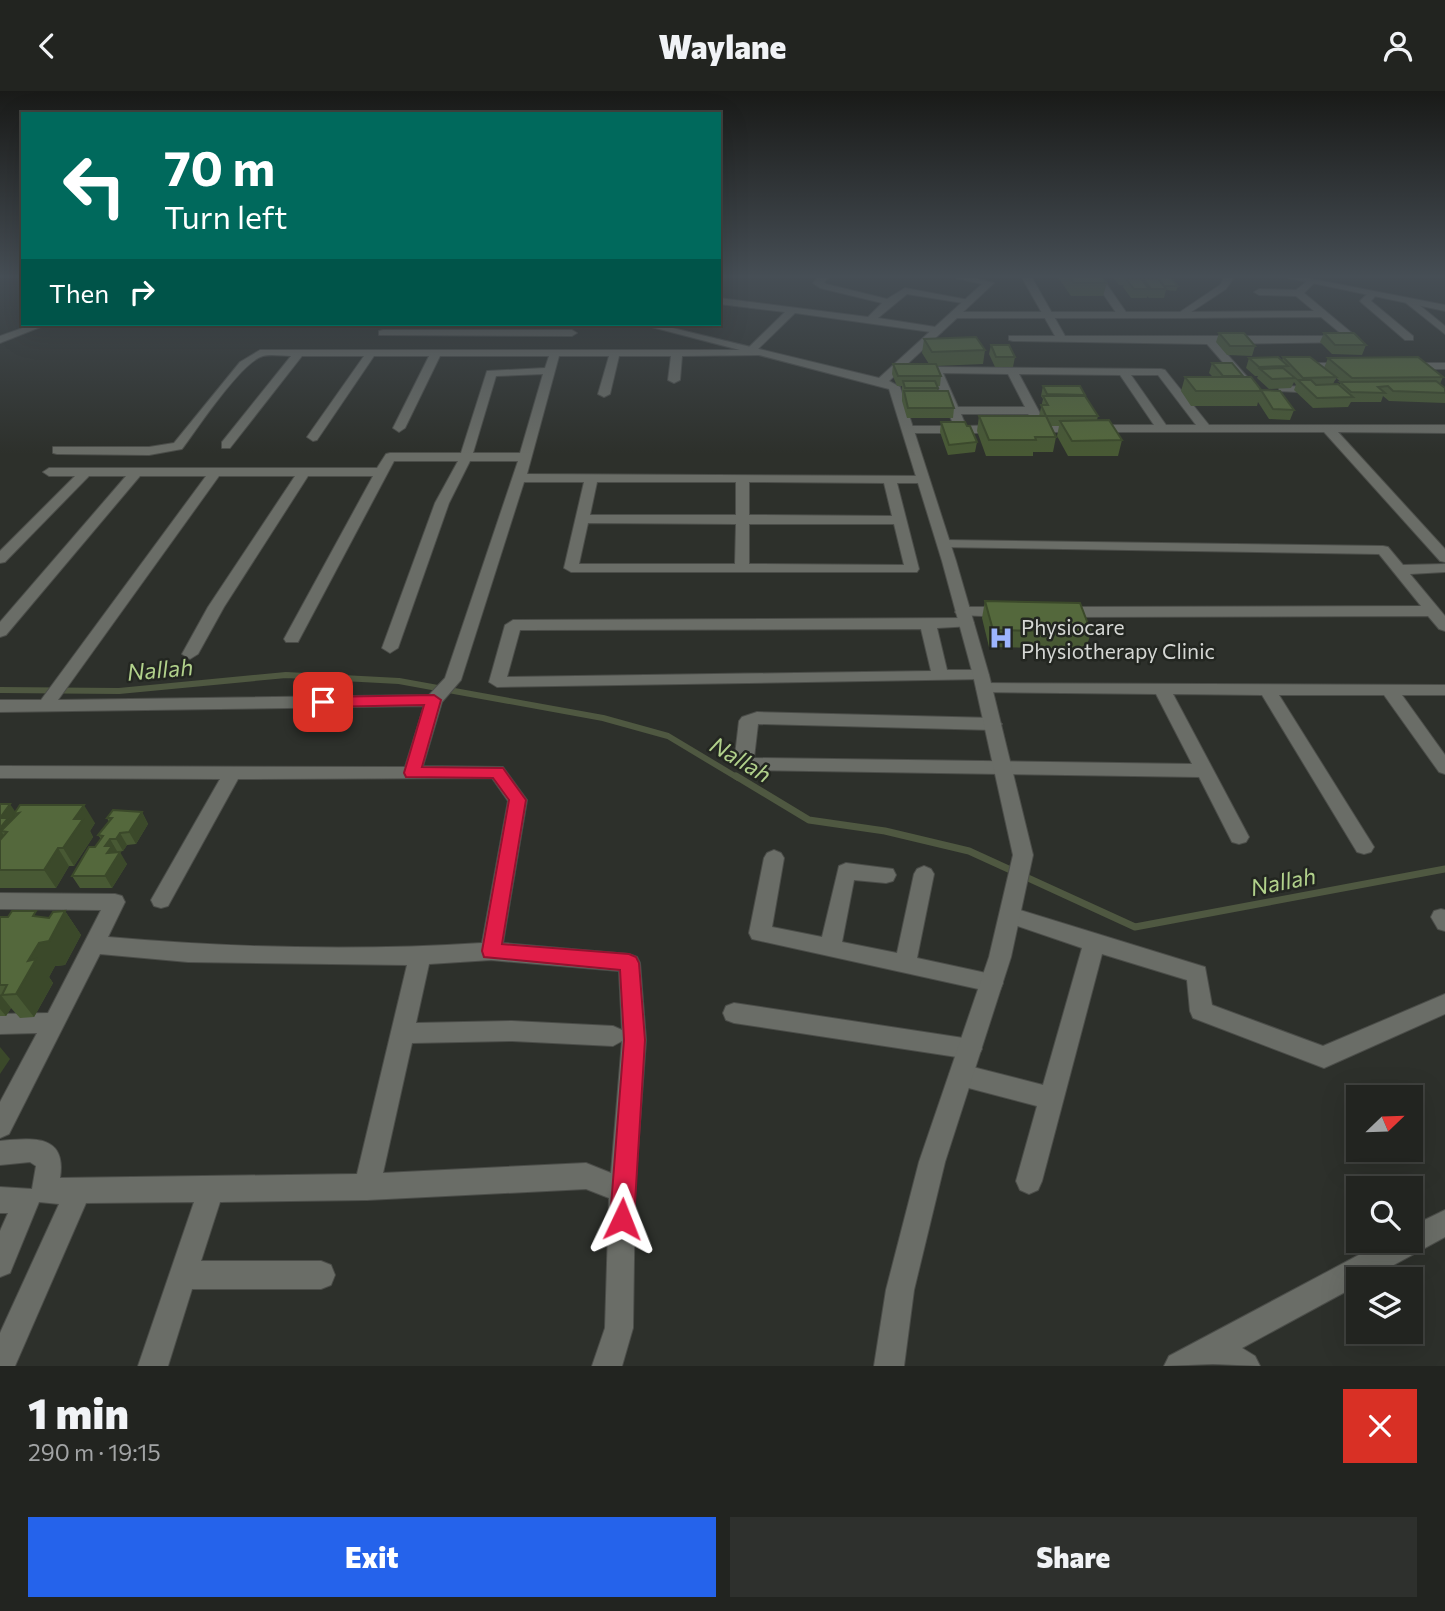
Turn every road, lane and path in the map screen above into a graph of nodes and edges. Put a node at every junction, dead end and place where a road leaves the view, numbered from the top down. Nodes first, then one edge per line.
1 (573, 336) edge
2 (693, 336) edge
3 (771, 336) edge
4 (932, 336) edge
5 (1060, 336) edge
6 (1350, 336) edge
7 (1406, 336) edge
8 (1013, 338) dead end
9 (1409, 338) dead end
10 (1062, 339) junction
11 (1210, 341) junction
12 (757, 351) junction
13 (300, 352) junction
14 (372, 352) junction
15 (615, 352) junction
16 (677, 352) junction
17 (436, 353) junction
18 (564, 353) junction
19 (902, 362) junction
20 (1445, 366) edge
21 (928, 369) junction
22 (549, 371) junction
23 (1012, 371) junction
24 (1123, 371) junction
25 (674, 380) dead end
26 (881, 382) junction
27 (1249, 386) edge
28 (1283, 390) edge
29 (604, 394) dead end
30 (1032, 410) junction
31 (954, 411) junction
32 (400, 428) dead end
33 (1041, 428) junction
34 (1163, 429) junction
35 (1206, 429) junction
36 (1328, 429) junction
37 (1445, 429) edge
38 (962, 430) junction
39 (908, 431) junction
40 (313, 437) dead end
41 (226, 445) dead end
42 (57, 450) dead end
43 (466, 457) junction
44 (523, 457) junction
45 (49, 472) dead end
46 (86, 472) junction
47 (136, 472) junction
48 (215, 472) junction
49 (304, 472) junction
50 (381, 473) junction
51 (519, 478) junction
52 (590, 479) junction
53 (743, 479) junction
54 (890, 479) junction
55 (923, 479) junction
56 (581, 519) junction
57 (743, 520) junction
58 (900, 520) junction
59 (944, 544) junction
60 (1445, 558) edge
61 (0, 559) edge
62 (742, 568) junction
63 (1445, 568) edge
64 (1399, 569) junction
65 (1433, 611) junction
66 (1018, 612) edge
67 (1046, 612) edge
68 (965, 618) junction
69 (928, 624) junction
70 (1445, 626) edge
71 (0, 632) edge
72 (292, 639) dead end
73 (390, 648) dead end
74 (190, 654) dead end
75 (940, 675) junction
76 (982, 681) junction
77 (1162, 689) junction
78 (1267, 689) junction
79 (1389, 690) junction
80 (1445, 690) edge
81 (434, 700) junction
82 (0, 706) edge
83 (45, 706) junction
84 (993, 725) junction
85 (1445, 768) edge
86 (1005, 769) junction
87 (1205, 771) junction
88 (0, 772) edge
89 (233, 772) junction
90 (412, 773) junction
91 (1239, 837) dead end
92 (1364, 847) dead end
93 (774, 857) dead end
94 (924, 874) dead end
95 (886, 876) dead end
96 (161, 900) dead end
97 (0, 901) edge
98 (1012, 903) junction
99 (1094, 943) junction
100 (94, 945) junction
101 (830, 949) junction
102 (491, 951) junction
103 (420, 955) junction
104 (905, 965) junction
105 (992, 983) junction
106 (1445, 1004) edge
107 (734, 1013) dead end
108 (55, 1023) junction
109 (0, 1024) edge
110 (402, 1033) junction
111 (613, 1036) dead end
112 (970, 1049) junction
113 (961, 1075) junction
114 (1051, 1098) junction
115 (0, 1126) edge
116 (0, 1153) edge
117 (1028, 1181) dead end
118 (368, 1187) junction
119 (211, 1189) junction
120 (78, 1191) junction
121 (622, 1191) junction
122 (0, 1200) edge
123 (1445, 1223) edge
124 (0, 1263) edge
125 (183, 1275) junction
126 (321, 1275) dead end
127 (1213, 1348) junction
128 (0, 1366) edge
129 (153, 1366) edge
130 (607, 1366) edge
131 (889, 1366) edge
132 (1179, 1366) edge
133 (1245, 1366) edge

1 - 18 street
2 - 12 street
3 - 12 street
4 - 19 street
5 - 10 street
6 - 11 street
7 - 9 street
8 - 10 street
10 - 11 street
11 - 27 street
12 - 16 street
12 - 26 street
13 - 14 street
13 - 41 street
13 - 42 street
14 - 17 street
14 - 40 street
15 - 16 street
15 - 18 street
15 - 29 street
16 - 25 street
17 - 18 street
17 - 32 street
18 - 22 street
19 - 21 street
19 - 26 street
20 - 28 street
21 - 23 street
21 - 31 street
22 - 43 street
22 - 44 street
23 - 24 street
23 - 30 street
24 - 34 street
24 - 35 street
26 - 39 street
30 - 31 street
30 - 33 street
31 - 38 street
33 - 34 street
33 - 38 street
34 - 35 street
35 - 36 street
36 - 37 street
36 - 60 street
38 - 39 street
39 - 55 street
43 - 44 street
43 - 50 street
43 - 73 street
44 - 51 street
45 - 46 street
46 - 47 street
46 - 61 street
47 - 48 street
47 - 71 street
48 - 49 street
48 - 83 street
49 - 50 street
49 - 74 street
50 - 72 street
51 - 52 street
51 - 81 street
52 - 53 street
52 - 56 street
53 - 54 street
53 - 57 street
54 - 55 street
54 - 58 street
55 - 59 street
56 - 57 street
56 - 62 street
57 - 58 street
57 - 62 street
58 - 62 street
59 - 64 street
59 - 68 street
63 - 64 street
64 - 65 street
65 - 67 street
65 - 70 street
66 - 68 street
68 - 69 street
68 - 76 street
69 - 75 street
69 - 75 street
75 - 76 street
76 - 77 street
76 - 84 street
77 - 78 street
77 - 87 street
78 - 79 street
78 - 92 street
79 - 80 street
79 - 85 street
81 - 83 street
81 - 90 street
82 - 83 street
84 - 86 street
84 - 86 street
86 - 87 street
86 - 98 street
87 - 91 street
88 - 89 street
89 - 90 street
89 - 96 street
90 - 102 street
93 - 101 street
94 - 104 street
95 - 101 street
97 - 100 street
98 - 99 street
98 - 105 street
99 - 106 street
99 - 114 street
100 - 103 street
100 - 108 street
101 - 104 street
102 - 103 street
102 - 121 street
103 - 110 street
104 - 105 street
105 - 112 street
107 - 112 street
108 - 109 street
108 - 115 street
110 - 111 street
110 - 118 street
112 - 113 street
113 - 114 street
113 - 131 street
114 - 117 street
116 - 120 street
118 - 119 street
118 - 121 street
119 - 120 street
119 - 125 street
120 - 128 street
121 - 130 street
122 - 124 street
123 - 127 street
125 - 126 street
125 - 129 street
127 - 132 street
127 - 133 street

